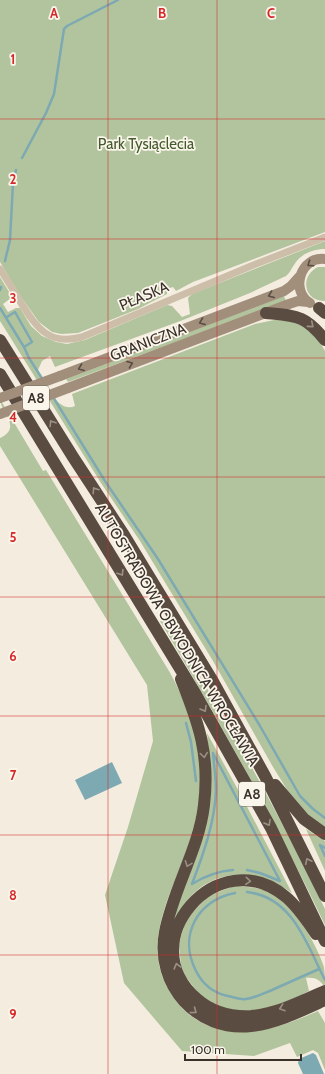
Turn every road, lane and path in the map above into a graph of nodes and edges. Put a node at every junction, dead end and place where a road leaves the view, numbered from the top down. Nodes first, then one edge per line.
1 (325, 237) edge
2 (325, 259) edge
3 (0, 269) edge
4 (299, 277) junction
5 (319, 308) edge
6 (266, 313) junction
7 (0, 340) edge
8 (325, 340) edge
9 (0, 374) edge
10 (0, 398) edge
11 (0, 414) edge
12 (170, 652) junction
13 (265, 776) junction
14 (325, 834) edge
15 (325, 896) edge
16 (325, 941) edge
17 (325, 947) edge
18 (323, 997) edge

1 - 3 street, PŁASKA
2 -> 4 main road, GRANICZNA
4 - 5 main road
4 -> 10 main road, GRANICZNA, bridge
5 - 6 main road, GRANICZNA
6 -> 8 highway
11 -> 6 main road, GRANICZNA, bridge
13 -> 7 highway, AUTOSTRADOWA OBWODNICA WROCŁAWIA / A8
9 -> 12 highway, AUTOSTRADOWA OBWODNICA WROCŁAWIA / A8
12 -> 16 highway, AUTOSTRADOWA OBWODNICA WROCŁAWIA / A8
12 -> 18 highway
13 - 14 highway
15 -> 13 highway, AUTOSTRADOWA OBWODNICA WROCŁAWIA / A8
18 -> 17 highway

